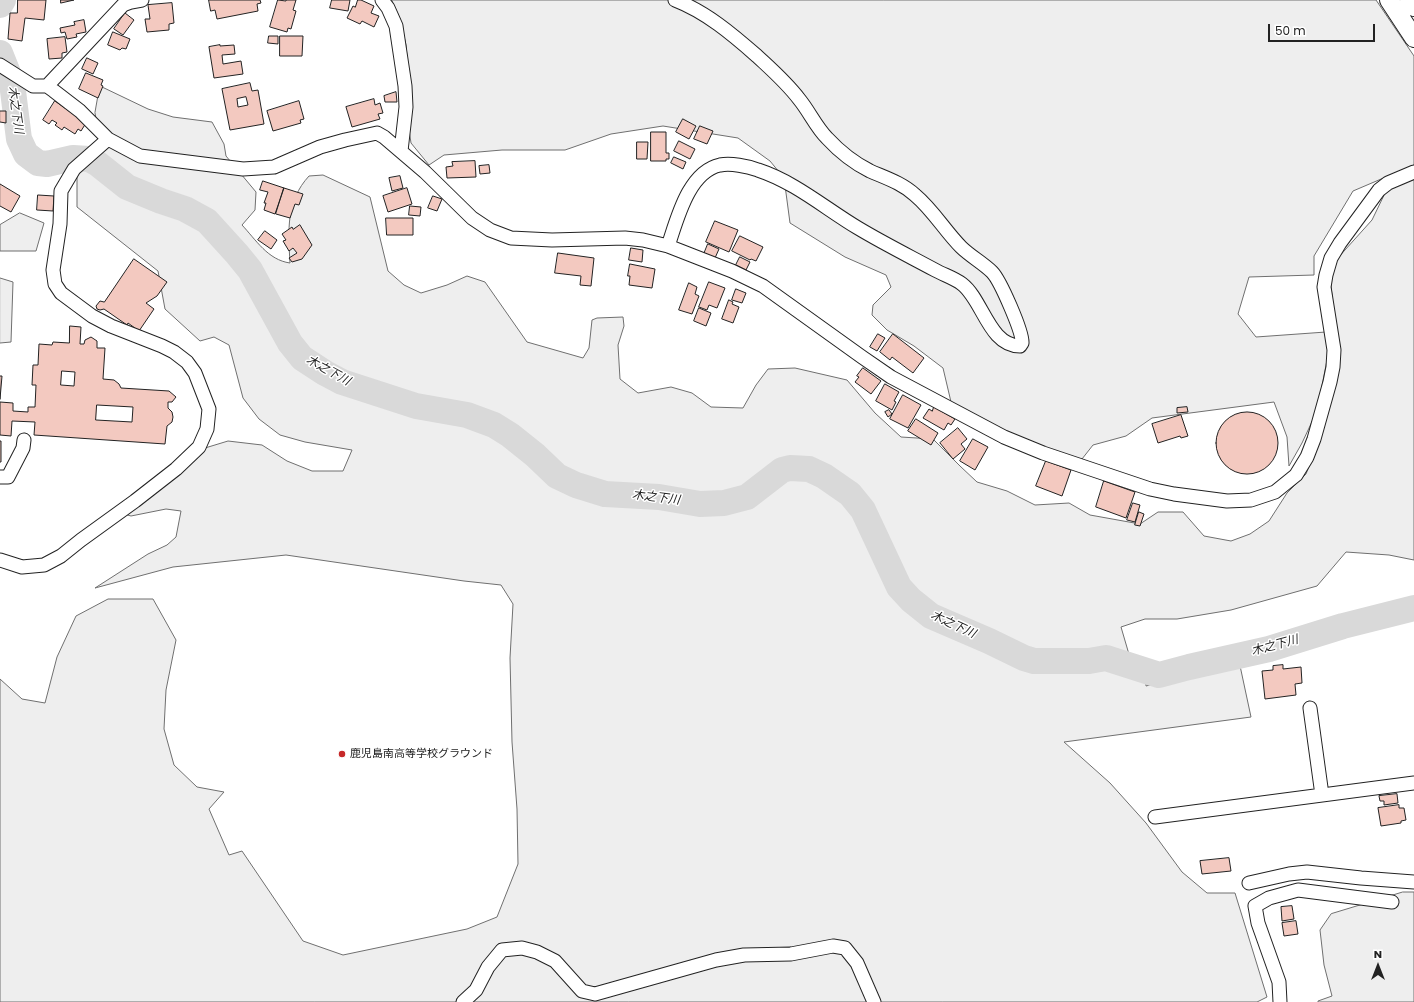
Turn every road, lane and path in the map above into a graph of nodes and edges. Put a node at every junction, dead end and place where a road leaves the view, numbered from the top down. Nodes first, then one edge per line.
1 (142, 0) edge
2 (382, 0) edge
3 (675, 0) edge
4 (1389, 0) edge
5 (1409, 0) edge
6 (1414, 7) edge
7 (1414, 38) edge
8 (0, 65) edge
9 (47, 86) junction
10 (105, 141) junction
11 (401, 151) junction
12 (1414, 172) edge
13 (668, 246) junction
14 (24, 440) dead end
15 (0, 477) edge
16 (0, 560) edge
17 (1310, 708) dead end
18 (1414, 783) edge
19 (1322, 795) junction
20 (1155, 817) dead end
21 (1248, 882) dead end
22 (1414, 882) edge
23 (1392, 902) dead end
24 (463, 1002) edge
25 (874, 1002) edge
26 (1280, 1002) edge

1 - 9 street
2 - 11 street
3 - 13 street
4 - 7 main road
5 - 6 main road
8 - 9 street
9 - 10 street
10 - 11 street
10 - 16 street
11 - 13 street
12 - 13 street
14 - 15 street
17 - 19 street
18 - 19 street
19 - 20 street
21 - 22 street
23 - 26 street
24 - 25 street

